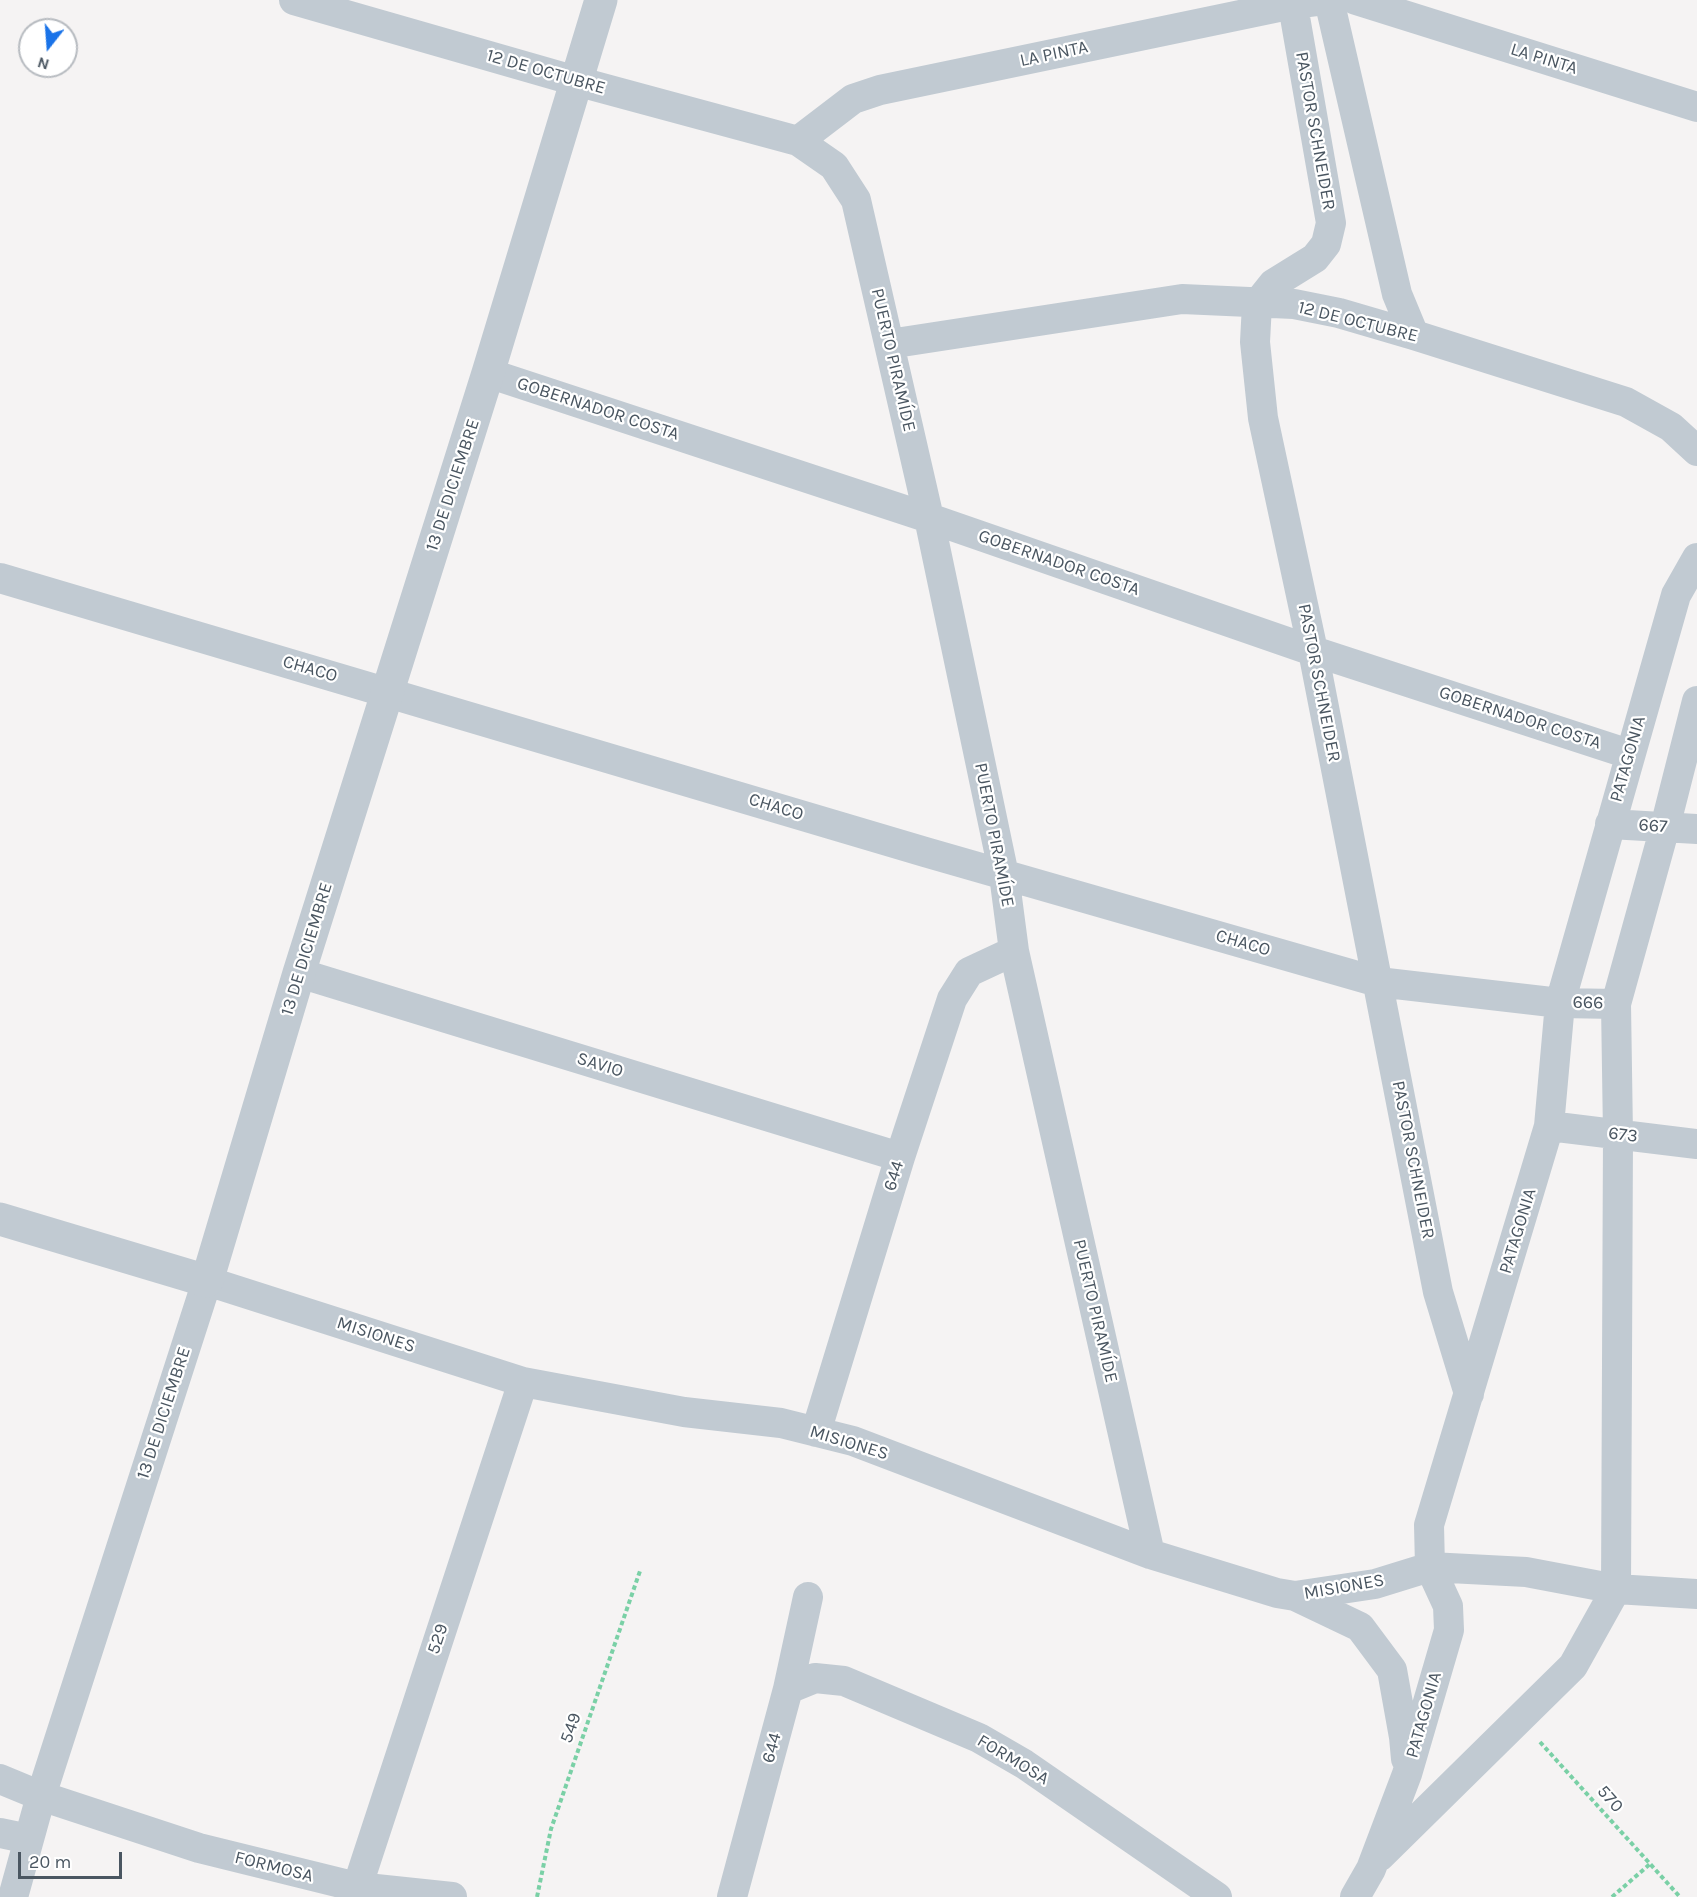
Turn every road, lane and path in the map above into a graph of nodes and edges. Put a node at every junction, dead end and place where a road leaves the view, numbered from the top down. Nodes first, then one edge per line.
1 (294, 0) edge
2 (601, 0) edge
3 (1324, 0) edge
4 (1329, 0) edge
5 (1356, 0) edge
6 (1293, 2) edge
7 (576, 81) junction
8 (1697, 107) edge
9 (798, 141) junction
10 (1257, 304) junction
11 (1414, 335) junction
12 (889, 344) junction
13 (488, 373) junction
14 (1697, 451) edge
15 (929, 518) junction
16 (1697, 558) edge
17 (0, 578) edge
18 (1312, 651) junction
19 (387, 692) junction
20 (1697, 701) edge
21 (1629, 754) junction
22 (1610, 824) junction
23 (1665, 827) junction
24 (1697, 829) edge
25 (1004, 874) junction
26 (1014, 951) junction
27 (299, 973) junction
28 (1378, 982) junction
29 (1560, 1003) junction
30 (1616, 1004) junction
31 (1549, 1126) junction
32 (1618, 1135) junction
33 (1697, 1144) edge
34 (900, 1157) junction
35 (0, 1219) edge
36 (207, 1281) junction
37 (522, 1382) junction
38 (1469, 1394) junction
39 (816, 1432) junction
40 (1150, 1554) junction
41 (1430, 1567) junction
42 (640, 1571) dead end
43 (1616, 1589) junction
44 (1697, 1594) edge
45 (1295, 1596) junction
46 (808, 1598) dead end
47 (788, 1689) junction
48 (1519, 1719) junction
49 (1407, 1774) junction
50 (0, 1779) edge
51 (41, 1796) junction
52 (0, 1833) edge
53 (29, 1839) junction
54 (1374, 1862) junction
55 (1650, 1864) junction
56 (355, 1892) edge
57 (13, 1897) edge
58 (452, 1897) edge
59 (537, 1897) edge
60 (732, 1897) edge
61 (1217, 1897) edge
62 (1355, 1897) edge
63 (1611, 1897) edge
64 (1680, 1897) edge

1 - 7 street, 12 DE OCTUBRE
2 - 7 street, 13 DE DICIEMBRE
3 - 6 street, LA PINTA
4 - 11 street
5 - 8 street, LA PINTA
6 - 9 street, LA PINTA
6 - 10 street, PASTOR SCHNEIDER
7 - 9 street, 12 DE OCTUBRE
7 - 13 street, 13 DE DICIEMBRE
9 - 12 street, PUERTO PIRAMÍDE
10 - 11 street, 12 DE OCTUBRE
10 - 12 street, 12 DE OCTUBRE
10 - 18 street, PASTOR SCHNEIDER
11 - 14 street, 12 DE OCTUBRE
12 - 15 street, PUERTO PIRAMÍDE
13 - 15 street, GOBERNADOR COSTA
13 - 19 street, 13 DE DICIEMBRE
15 - 18 street, GOBERNADOR COSTA
15 - 25 street, PUERTO PIRAMÍDE
16 - 21 street, PATAGONIA
17 - 19 street, CHACO
18 - 21 street, GOBERNADOR COSTA
18 - 28 street, PASTOR SCHNEIDER
19 - 25 street, CHACO
19 - 27 street, 13 DE DICIEMBRE
20 - 23 street
21 - 22 street, PATAGONIA
22 - 23 street, 667
22 - 29 street, PATAGONIA
23 - 24 street, 667
23 - 30 street
25 - 26 street, PUERTO PIRAMÍDE
25 - 28 street, CHACO
26 - 34 street, 644
26 - 40 street, PUERTO PIRAMÍDE
27 - 34 street, SAVIO
27 - 36 street, 13 DE DICIEMBRE
28 - 29 street, CHACO
28 - 38 street, PASTOR SCHNEIDER
29 - 30 street, 666
29 - 31 street, PATAGONIA
30 - 32 street
31 - 32 street, 673
31 - 38 street, PATAGONIA
32 - 33 street, 673
32 - 43 street
34 - 39 street, 644
35 - 36 street, MISIONES
36 - 37 street, MISIONES
36 - 51 street, 13 DE DICIEMBRE
37 - 39 street, MISIONES
37 - 56 street, 529
38 - 41 street, PATAGONIA
39 - 40 street, MISIONES
40 - 45 street, MISIONES
41 - 43 street, MISIONES
41 - 45 street, MISIONES
41 - 49 street, PATAGONIA
42 - 59 path, 549
43 - 44 street, MISIONES
43 - 48 street
45 - 49 street
46 - 47 street, 644
47 - 60 street, 644
47 - 61 street, FORMOSA
48 - 54 street
48 - 55 path, 570
49 - 54 street, PATAGONIA
50 - 51 street, FORMOSA
51 - 53 street, 13 DE DICIEMBRE
51 - 56 street, FORMOSA
52 - 53 street
53 - 57 street, 13 DE DICIEMBRE
54 - 62 street, PATAGONIA
55 - 63 path
55 - 64 path, 570
56 - 58 street, FORMOSA

